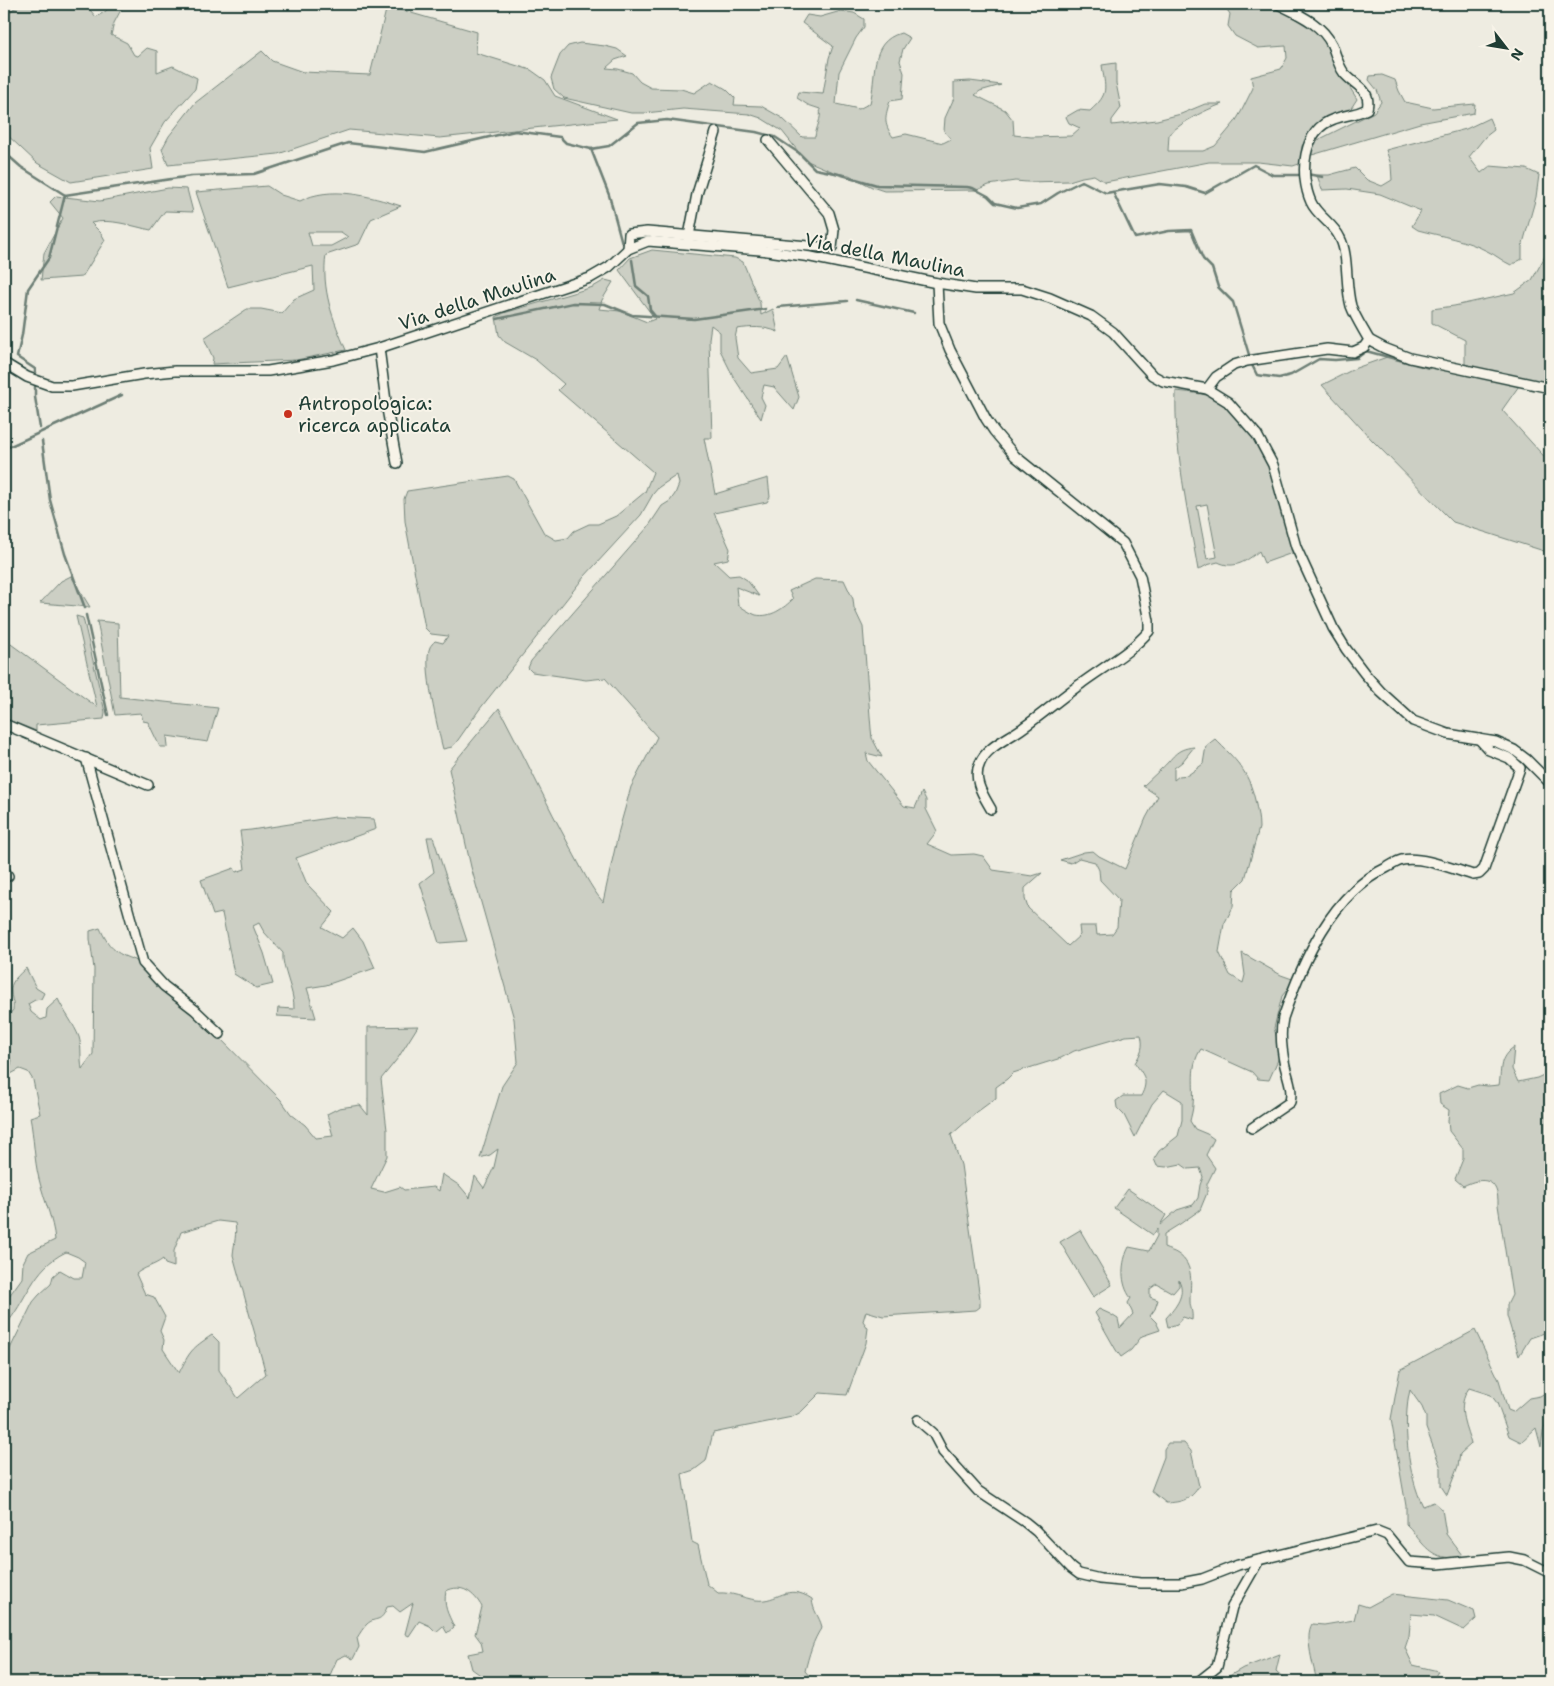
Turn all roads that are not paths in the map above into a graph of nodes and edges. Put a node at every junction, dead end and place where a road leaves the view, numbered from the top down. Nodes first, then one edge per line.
1 (1278, 4) edge
2 (716, 132) dead end
3 (768, 140) dead end
4 (688, 239) junction
5 (628, 249) junction
6 (937, 284) junction
7 (1368, 340) junction
8 (378, 348) junction
9 (4, 363) edge
10 (1550, 388) edge
11 (1207, 389) junction
12 (397, 463) dead end
13 (4, 724) edge
14 (1479, 739) junction
15 (86, 758) junction
16 (1550, 783) edge
17 (148, 785) dead end
18 (991, 809) dead end
19 (220, 1034) dead end
20 (1252, 1128) dead end
21 (918, 1420) dead end
22 (1259, 1560) junction
23 (1550, 1573) edge
24 (1198, 1682) edge

1 - 7 street
2 - 4 street
3 - 4 street
4 - 5 street, Via della Maulina
4 - 5 street
4 - 6 street, Via della Maulina
5 - 8 street, Via della Maulina
6 - 11 street, Via della Maulina
6 - 18 street
7 - 10 street
7 - 11 street
8 - 9 street, Via della Maulina
8 - 12 street
11 - 14 street, Via della Maulina
13 - 15 street
14 - 16 street, Via della Maulina
14 - 20 street
15 - 17 street
15 - 19 street
21 - 22 street
22 - 23 street
22 - 24 street

